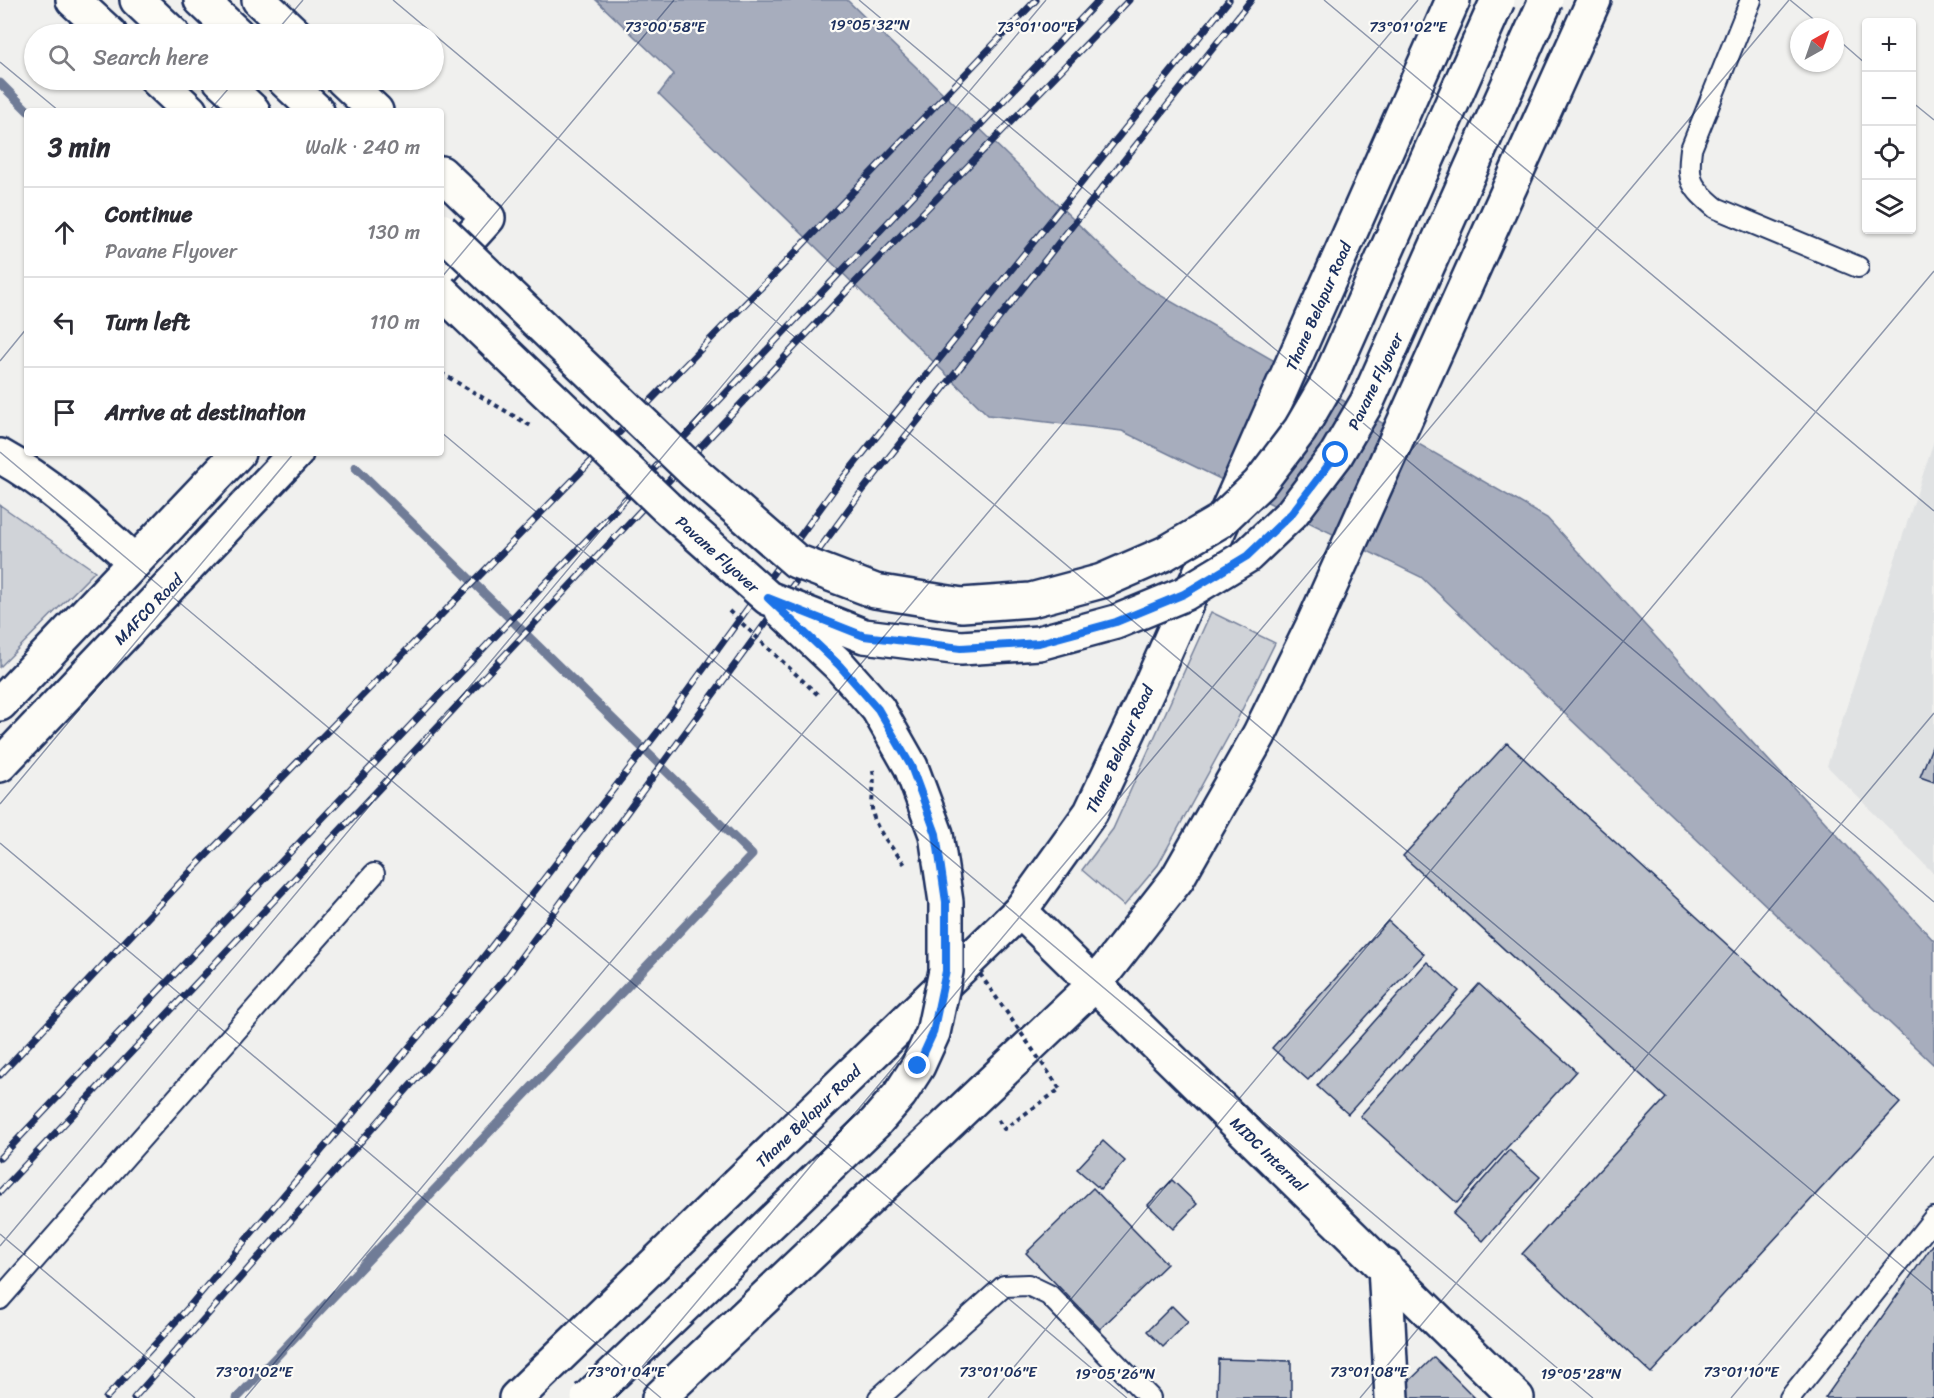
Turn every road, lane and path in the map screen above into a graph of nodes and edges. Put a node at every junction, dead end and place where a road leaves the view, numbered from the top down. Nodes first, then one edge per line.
1 (74, 0) edge
2 (137, 0) edge
3 (201, 0) edge
4 (259, 0) edge
5 (1453, 0) edge
6 (1498, 0) edge
7 (1546, 0) edge
8 (1594, 0) edge
9 (1751, 0) edge
10 (99, 24) edge
11 (162, 24) edge
12 (226, 24) edge
13 (284, 24) edge
14 (168, 90) edge
15 (231, 90) edge
16 (295, 90) edge
17 (354, 90) edge
18 (187, 108) edge
19 (250, 108) edge
20 (314, 108) edge
21 (373, 108) edge
22 (444, 176) edge
23 (444, 233) edge
24 (444, 267) edge
25 (1858, 267) dead end
26 (444, 294) edge
27 (444, 375) edge
28 (534, 428) dead end
29 (0, 456) edge
30 (235, 456) edge
31 (293, 456) edge
32 (135, 562) junction
33 (768, 598) junction
34 (722, 605) dead end
35 (825, 701) dead end
36 (0, 704) edge
37 (868, 760) dead end
38 (0, 765) edge
39 (908, 869) dead end
40 (374, 874) dead end
41 (1020, 910) junction
42 (980, 973) dead end
43 (1095, 984) junction
44 (1004, 1130) dead end
45 (1934, 1218) edge
46 (1384, 1266) junction
47 (0, 1299) edge
48 (516, 1398) edge
49 (588, 1398) edge
50 (658, 1398) edge
51 (879, 1398) edge
52 (1150, 1398) edge
53 (1392, 1398) edge
54 (1517, 1398) edge
55 (1790, 1398) edge

1 - 10 main road
2 - 11 main road
3 - 12 main road
4 - 13 main road
5 - 41 main road, Thane Belapur Road
6 - 23 main road, bridge
7 - 33 main road, Pavane Flyover, bridge
8 - 43 main road
9 - 25 lane
14 - 18 main road
15 - 19 main road
16 - 20 main road
17 - 21 main road
22 - 24 main road
26 - 33 main road, Pavane Flyover, bridge
27 - 28 path, bridge
29 - 32 main road
30 - 32 main road
31 - 38 main road, MAFCO Road
32 - 36 main road
33 - 49 main road, bridge
34 - 35 path, bridge
37 - 39 path, bridge
40 - 47 lane
41 - 43 main road, MIDC Internal
41 - 48 main road, Thane Belapur Road
42 - 44 path, bridge
43 - 46 main road, MIDC Internal
43 - 50 main road
45 - 55 lane
46 - 53 main road
46 - 54 main road, MIDC Internal
51 - 52 lane

